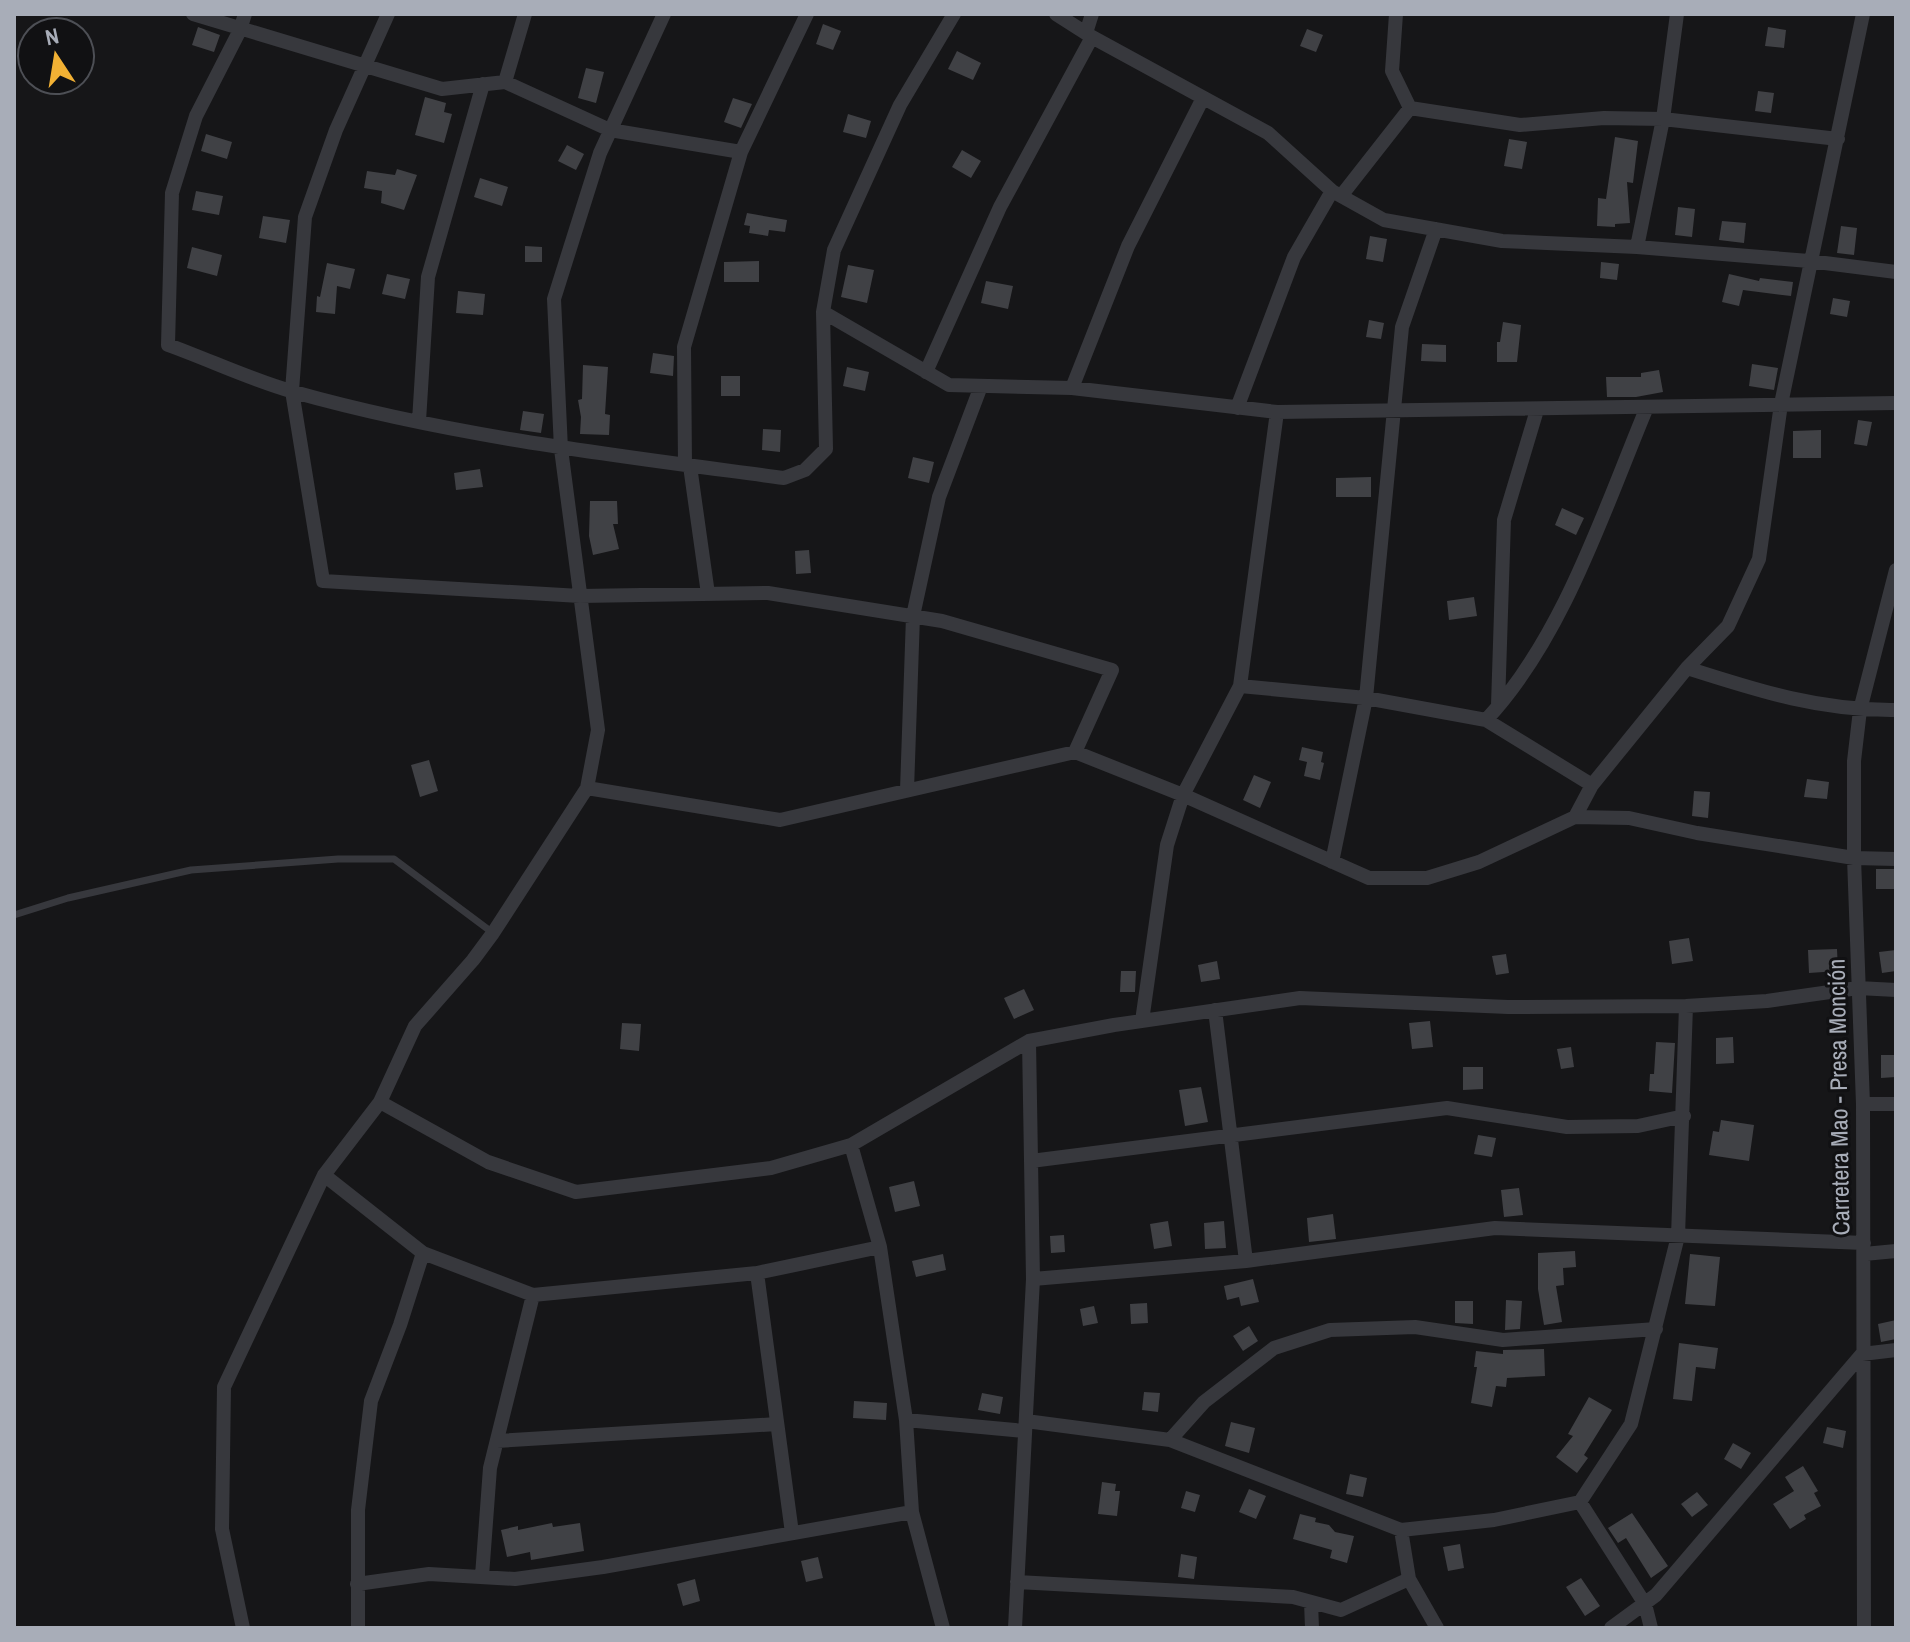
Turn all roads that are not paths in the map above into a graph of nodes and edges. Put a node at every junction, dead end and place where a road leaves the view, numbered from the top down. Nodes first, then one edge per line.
1 (193, 14) edge
2 (245, 14) edge
3 (388, 14) edge
4 (525, 14) edge
5 (664, 14) edge
6 (807, 14) edge
7 (954, 14) edge
8 (1056, 14) edge
9 (1092, 14) edge
10 (1396, 14) edge
11 (1677, 14) edge
12 (1854, 14) edge
13 (1862, 14) edge
14 (240, 30) junction
15 (1089, 35) junction
16 (363, 67) junction
17 (505, 82) junction
18 (483, 84) junction
19 (1203, 98) junction
20 (1410, 108) junction
21 (1663, 119) junction
22 (610, 130) junction
23 (1838, 139) junction
24 (741, 152) junction
25 (1336, 194) junction
26 (1436, 229) junction
27 (1637, 247) junction
28 (1809, 261) junction
29 (1896, 272) edge
30 (823, 312) junction
31 (926, 372) junction
32 (981, 386) junction
33 (1072, 388) junction
34 (292, 391) junction
35 (1896, 403) edge
36 (1781, 404) junction
37 (1647, 407) junction
38 (1237, 408) junction
39 (1537, 410) junction
40 (1394, 411) junction
41 (1277, 412) junction
42 (419, 421) junction
43 (561, 449) junction
44 (687, 465) junction
45 (1896, 570) edge
46 (708, 594) junction
47 (580, 596) junction
48 (913, 616) junction
49 (1687, 668) junction
50 (1240, 686) junction
51 (1366, 698) junction
52 (1498, 707) junction
53 (1860, 710) junction
54 (1896, 710) edge
55 (1486, 720) junction
56 (1075, 752) junction
57 (1592, 785) junction
58 (587, 788) junction
59 (907, 790) junction
60 (1183, 795) junction
61 (1575, 817) junction
62 (1854, 858) junction
63 (1896, 859) edge
64 (1332, 862) junction
65 (14, 915) edge
66 (493, 933) junction
67 (1858, 988) junction
68 (1896, 990) edge
69 (1686, 1006) junction
70 (1215, 1010) junction
71 (1142, 1021) junction
72 (1029, 1041) junction
73 (380, 1102) junction
74 (1863, 1104) junction
75 (1896, 1104) edge
76 (1684, 1116) junction
77 (1230, 1136) junction
78 (851, 1145) junction
79 (1031, 1161) junction
80 (324, 1175) junction
81 (1678, 1236) junction
82 (880, 1247) junction
83 (1864, 1249) junction
84 (1896, 1251) edge
85 (423, 1253) junction
86 (1246, 1261) junction
87 (757, 1273) junction
88 (1033, 1279) junction
89 (533, 1295) junction
90 (1656, 1329) junction
91 (1896, 1350) edge
92 (1862, 1354) junction
93 (906, 1420) junction
94 (777, 1424) junction
95 (1026, 1426) junction
96 (1170, 1440) junction
97 (497, 1441) junction
98 (1580, 1502) junction
99 (912, 1512) junction
100 (1401, 1530) junction
101 (792, 1533) junction
102 (482, 1576) junction
103 (1409, 1579) junction
104 (1017, 1582) junction
105 (357, 1584) junction
106 (1311, 1602) junction
107 (1645, 1604) junction
108 (243, 1628) edge
109 (358, 1628) edge
110 (943, 1628) edge
111 (1015, 1628) edge
112 (1312, 1628) edge
113 (1437, 1628) edge
114 (1611, 1628) edge
115 (1651, 1628) edge
116 (1864, 1628) edge

1 - 14 street
2 - 14 street
3 - 16 street
4 - 17 street
5 - 22 street
6 - 24 street
7 - 30 street
8 - 15 street
9 - 15 street
10 - 20 street
11 - 21 street
12 - 13 street
13 - 23 street
14 - 16 street
14 - 34 street
15 - 19 street
15 - 31 street
16 - 18 street
16 - 34 street
17 - 18 street
17 - 22 street
18 - 42 street
19 - 25 street
19 - 33 street
20 - 21 street
20 - 25 street
21 - 23 street
21 - 27 street
22 - 24 street
22 - 43 street
23 - 28 street
24 - 44 street
25 - 26 street
25 - 38 street
26 - 27 street
26 - 40 street
27 - 28 street
28 - 29 street
28 - 36 street
30 - 31 street
30 - 44 street
31 - 32 street
32 - 33 street
32 - 48 street
33 - 38 street
34 - 42 street
34 - 47 street
35 - 36 street
36 - 37 street
36 - 49 street
37 - 39 street
37 - 52 street
38 - 41 street
39 - 40 street
39 - 52 street
40 - 41 street
40 - 51 street
41 - 50 street
42 - 43 street
43 - 44 street
43 - 47 street
44 - 46 street
45 - 53 street, Carretera Mao - Presa Monción
46 - 47 street
46 - 48 street
47 - 58 street
48 - 56 street
48 - 59 street
49 - 53 street
49 - 57 street
50 - 51 street
50 - 60 street
51 - 55 street
51 - 64 street
52 - 55 street
53 - 54 street
53 - 62 street, Carretera Mao - Presa Monción
55 - 57 street
56 - 59 street
56 - 60 street
57 - 61 street
58 - 59 street
58 - 66 street
60 - 64 street
60 - 71 street
61 - 62 street
61 - 64 street
62 - 63 street
62 - 67 street, Carretera Mao - Presa Monción
65 - 66 lane
66 - 73 street
67 - 68 street
67 - 69 street
67 - 74 street, Carretera Mao - Presa Monción
69 - 70 street
69 - 76 street
70 - 71 street
70 - 77 street
71 - 72 street
72 - 78 street
72 - 79 street
73 - 78 street
73 - 80 street
74 - 75 street
74 - 83 street, Carretera Mao - Presa Monción
76 - 77 street
76 - 81 street
77 - 79 street
77 - 86 street
78 - 82 street
79 - 88 street
80 - 85 street
80 - 108 street
81 - 83 street
81 - 86 street
81 - 90 street
82 - 87 street
82 - 93 street
83 - 84 street
83 - 92 street, Carretera Mao - Presa Monción
85 - 89 street
85 - 105 street
86 - 88 street
87 - 89 street
87 - 94 street
88 - 95 street
89 - 97 street
90 - 96 street
90 - 98 street
91 - 92 street
92 - 107 street
92 - 116 street, Carretera Mao - Presa Monción
93 - 95 street
93 - 99 street
94 - 97 street
94 - 101 street
95 - 96 street
95 - 104 street
96 - 100 street
97 - 102 street
98 - 100 street
98 - 107 street
99 - 101 street
99 - 110 street
100 - 103 street
101 - 102 street
102 - 105 street
103 - 106 street
103 - 113 street
104 - 106 street
104 - 111 street
105 - 109 street
106 - 112 street
107 - 114 street
107 - 115 street

